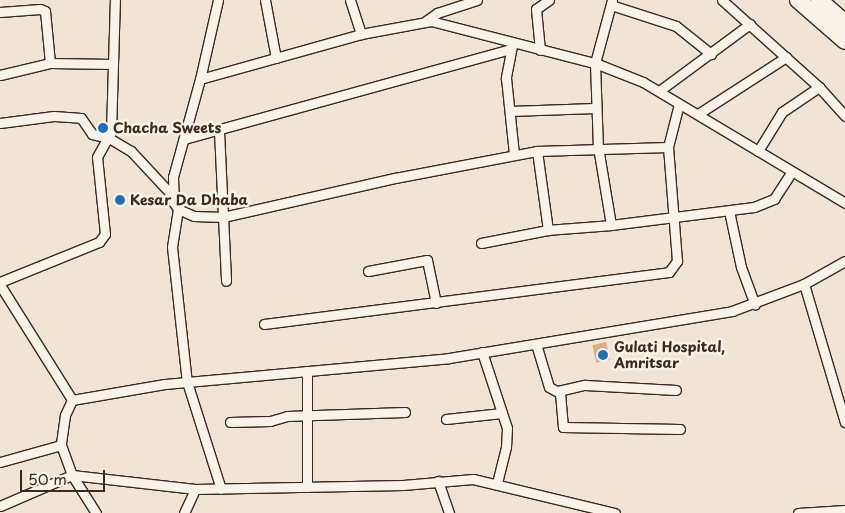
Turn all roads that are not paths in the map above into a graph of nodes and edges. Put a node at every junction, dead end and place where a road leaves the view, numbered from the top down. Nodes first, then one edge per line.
1 (115, 0) edge
2 (218, 0) edge
3 (265, 0) edge
4 (350, 0) edge
5 (478, 0) edge
6 (549, 0) edge
7 (722, 0) edge
8 (798, 0) edge
9 (818, 0) edge
10 (611, 2) edge
11 (534, 4) edge
12 (0, 12) edge
13 (426, 21) junction
14 (845, 23) edge
15 (750, 24) junction
16 (361, 34) junction
17 (845, 41) edge
18 (512, 46) junction
19 (540, 50) junction
20 (712, 54) junction
21 (786, 57) junction
22 (276, 58) junction
23 (50, 64) junction
24 (113, 64) junction
25 (595, 64) junction
26 (0, 74) edge
27 (200, 79) junction
28 (818, 88) junction
29 (659, 91) junction
30 (679, 104) junction
31 (595, 108) junction
32 (510, 111) junction
33 (698, 114) junction
34 (845, 116) edge
35 (0, 122) edge
36 (219, 131) junction
37 (109, 138) junction
38 (184, 139) junction
39 (598, 147) junction
40 (668, 147) junction
41 (537, 151) junction
42 (758, 151) junction
43 (514, 154) junction
44 (791, 173) junction
45 (171, 194) junction
46 (845, 202) edge
47 (178, 209) junction
48 (729, 211) junction
49 (223, 217) junction
50 (674, 217) junction
51 (611, 224) junction
52 (548, 230) junction
53 (481, 243) dead end
54 (845, 261) edge
55 (368, 271) dead end
56 (226, 281) dead end
57 (0, 284) edge
58 (804, 284) junction
59 (436, 303) junction
60 (755, 304) junction
61 (264, 324) dead end
62 (536, 344) junction
63 (482, 352) junction
64 (308, 371) junction
65 (188, 382) junction
66 (676, 390) dead end
67 (558, 391) junction
68 (72, 400) junction
69 (405, 412) dead end
70 (502, 413) junction
71 (307, 416) junction
72 (446, 419) dead end
73 (230, 422) dead end
74 (845, 422) edge
75 (680, 429) dead end
76 (61, 445) junction
77 (0, 462) edge
78 (72, 475) junction
79 (438, 481) junction
80 (497, 482) junction
81 (307, 487) junction
82 (195, 489) junction
83 (221, 489) junction
84 (0, 506) edge
85 (845, 510) edge
86 (96, 513) edge
87 (184, 513) edge
88 (449, 513) edge
89 (615, 513) edge
90 (798, 513) edge

1 - 24 street
2 - 27 street
3 - 22 street
4 - 16 street
5 - 13 street
6 - 11 street
7 - 15 street
8 - 17 highway
9 - 14 highway
10 - 20 street
10 - 25 street
11 - 19 street
12 - 23 street
13 - 16 street
13 - 18 street
15 - 20 street
15 - 21 street
16 - 22 street
18 - 19 street
18 - 32 street
18 - 36 street
19 - 25 street
20 - 29 street
21 - 28 street
21 - 33 street
22 - 27 street
23 - 24 street
23 - 26 street
24 - 37 street
25 - 29 street
25 - 31 street
27 - 38 street
28 - 34 street
28 - 42 street
29 - 30 street
30 - 33 street
30 - 40 street
31 - 32 street
31 - 39 street
32 - 43 street
33 - 42 street
35 - 37 street
36 - 38 street
36 - 49 street
37 - 45 street
37 - 57 street
38 - 45 street
39 - 40 street
39 - 41 street
39 - 51 street
40 - 50 street
41 - 43 street
41 - 52 street
42 - 44 street
43 - 49 street
44 - 46 street
44 - 48 street
45 - 47 street
47 - 49 street
47 - 65 street
48 - 50 street
48 - 60 street
49 - 56 street
50 - 51 street
50 - 59 street
51 - 52 street
52 - 53 street
54 - 58 street
55 - 59 street
57 - 68 street
58 - 60 street
58 - 74 street
59 - 61 street
60 - 62 street
62 - 63 street
62 - 67 street
63 - 64 street
63 - 70 street
64 - 65 street
64 - 71 street
65 - 68 street
65 - 83 street
66 - 67 street
67 - 75 street
68 - 76 street
69 - 71 street
70 - 72 street
70 - 80 street
71 - 73 street
71 - 81 street
76 - 77 street
76 - 78 street
78 - 82 street
78 - 84 street
78 - 86 street
79 - 80 street
79 - 81 street
79 - 88 street
80 - 89 street
81 - 83 street
82 - 83 street
82 - 87 street
85 - 90 street

